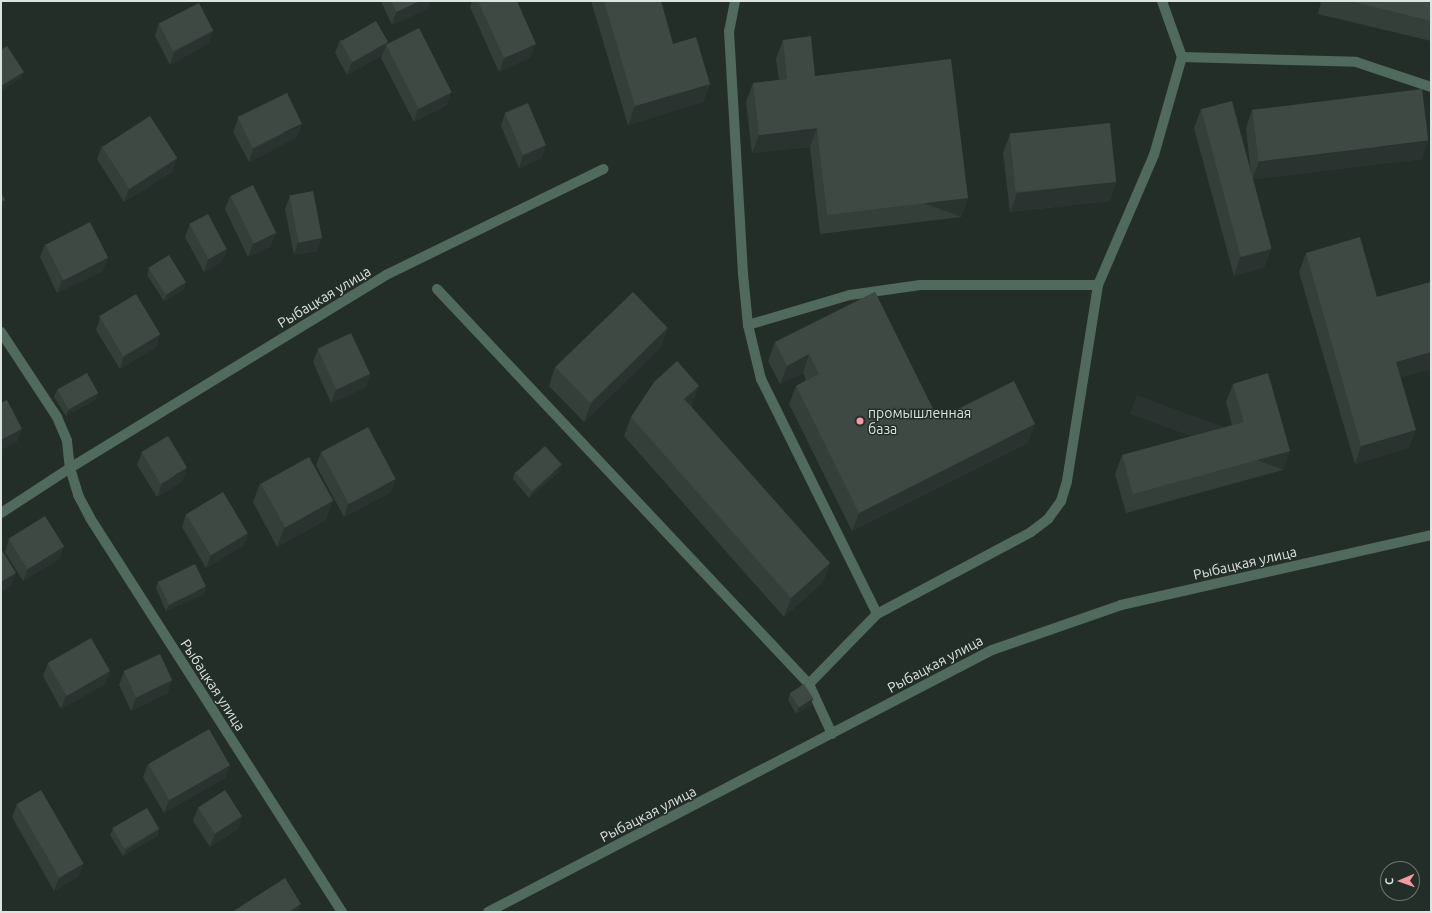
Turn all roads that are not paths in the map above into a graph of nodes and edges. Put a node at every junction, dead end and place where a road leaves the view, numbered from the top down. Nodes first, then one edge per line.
1 (735, 1) edge
2 (1162, 1) edge
3 (1182, 57) junction
4 (1431, 87) edge
5 (603, 169) dead end
6 (1098, 285) junction
7 (437, 289) dead end
8 (748, 324) junction
9 (1, 332) edge
10 (70, 468) junction
11 (1, 513) edge
12 (1431, 535) edge
13 (877, 614) junction
14 (809, 684) junction
15 (832, 734) junction
16 (342, 912) edge
17 (488, 912) edge

1 - 8 street
2 - 3 street
3 - 4 street
3 - 6 street
5 - 10 street, Рыбацкая улица
6 - 8 street
6 - 13 street
7 - 14 street
8 - 13 street
9 - 10 street, Рыбацкая улица
10 - 11 street, Рыбацкая улица
10 - 16 street, Рыбацкая улица
12 - 15 street, Рыбацкая улица
13 - 14 street
14 - 15 street
15 - 17 street, Рыбацкая улица

